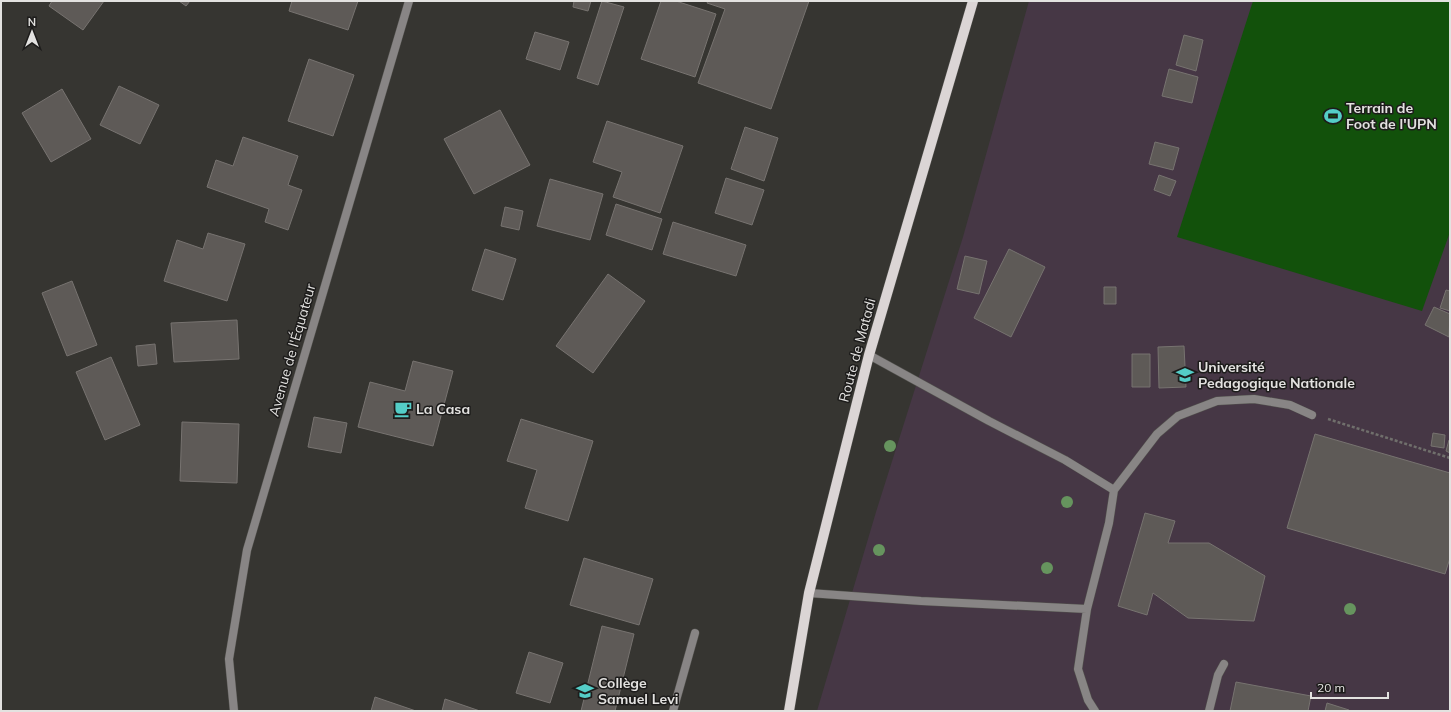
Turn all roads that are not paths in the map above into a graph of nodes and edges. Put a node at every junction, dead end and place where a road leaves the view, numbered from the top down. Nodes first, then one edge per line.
1 (409, 1) edge
2 (973, 1) edge
3 (869, 355) junction
4 (1312, 414) road end
5 (1114, 490) junction
6 (809, 593) junction
7 (1086, 609) junction
8 (695, 633) dead end
9 (1224, 664) dead end
10 (234, 711) edge
11 (673, 711) edge
12 (789, 711) edge
13 (1094, 711) edge
14 (1209, 711) edge

1 - 10 street, Avenue de l'Équateur
2 - 3 main road, Route de Matadi
3 - 5 street
3 - 6 main road, Route de Matadi
4 - 5 street
5 - 7 street
6 - 7 street
6 - 12 main road, Route de Matadi
7 - 13 street
8 - 11 street
9 - 14 street

